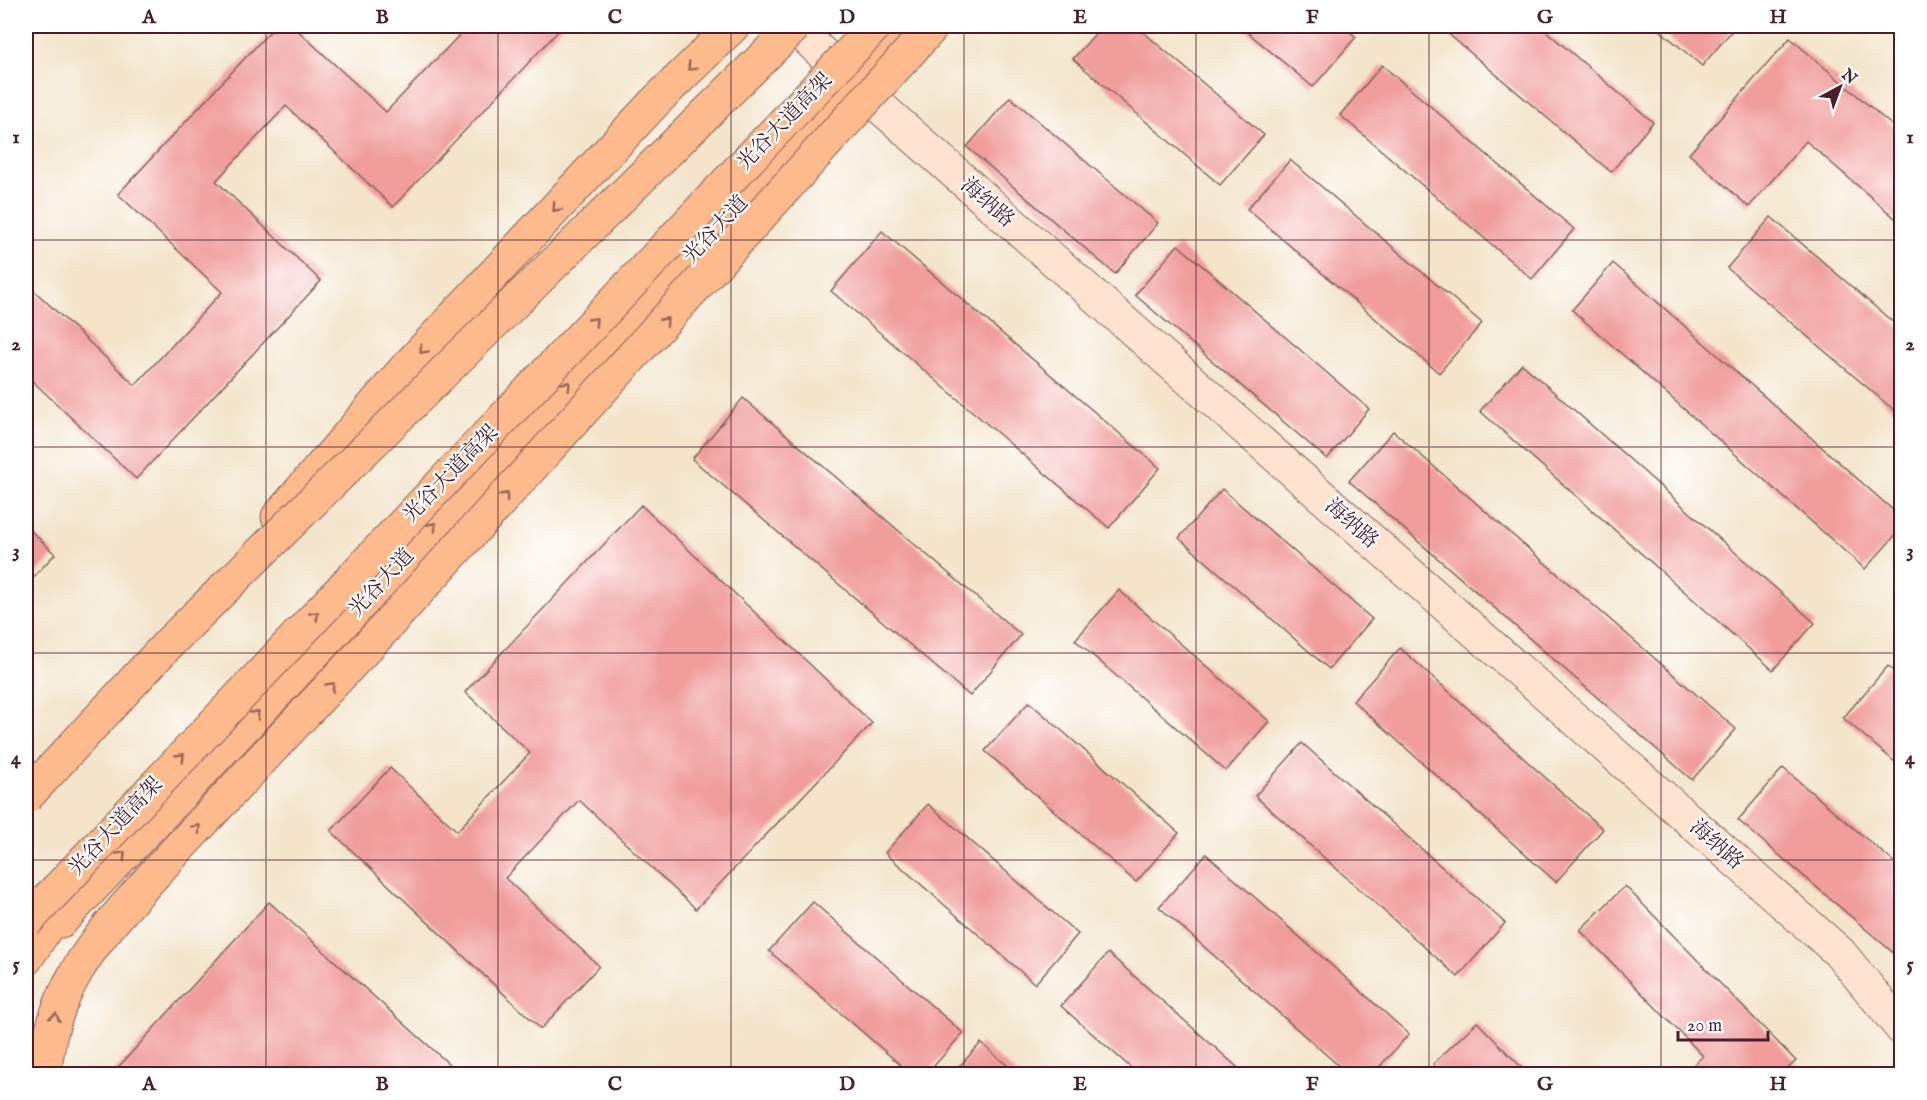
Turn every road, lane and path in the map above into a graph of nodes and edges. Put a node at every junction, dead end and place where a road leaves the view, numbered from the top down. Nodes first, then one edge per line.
1 (733, 26) edge
2 (774, 26) edge
3 (795, 26) edge
4 (875, 26) edge
5 (914, 26) edge
6 (933, 26) edge
7 (853, 83) junction
8 (170, 642) junction
9 (26, 797) edge
10 (26, 813) edge
11 (108, 832) junction
12 (26, 922) edge
13 (26, 959) edge
14 (1902, 1029) edge
15 (45, 1074) edge

1 -> 8 main road, bridge
2 - 10 main road
3 - 7 main road, 海纳路
3 - 8 main road, bridge
11 -> 4 main road, 光谷大道高架, bridge
5 - 7 main road, 光谷大道
15 -> 6 main road, bridge
13 -> 7 main road, 光谷大道
7 - 14 main road, 海纳路
8 - 9 main road, bridge
11 - 12 main road, 光谷大道高架, bridge
11 - 13 main road, bridge

